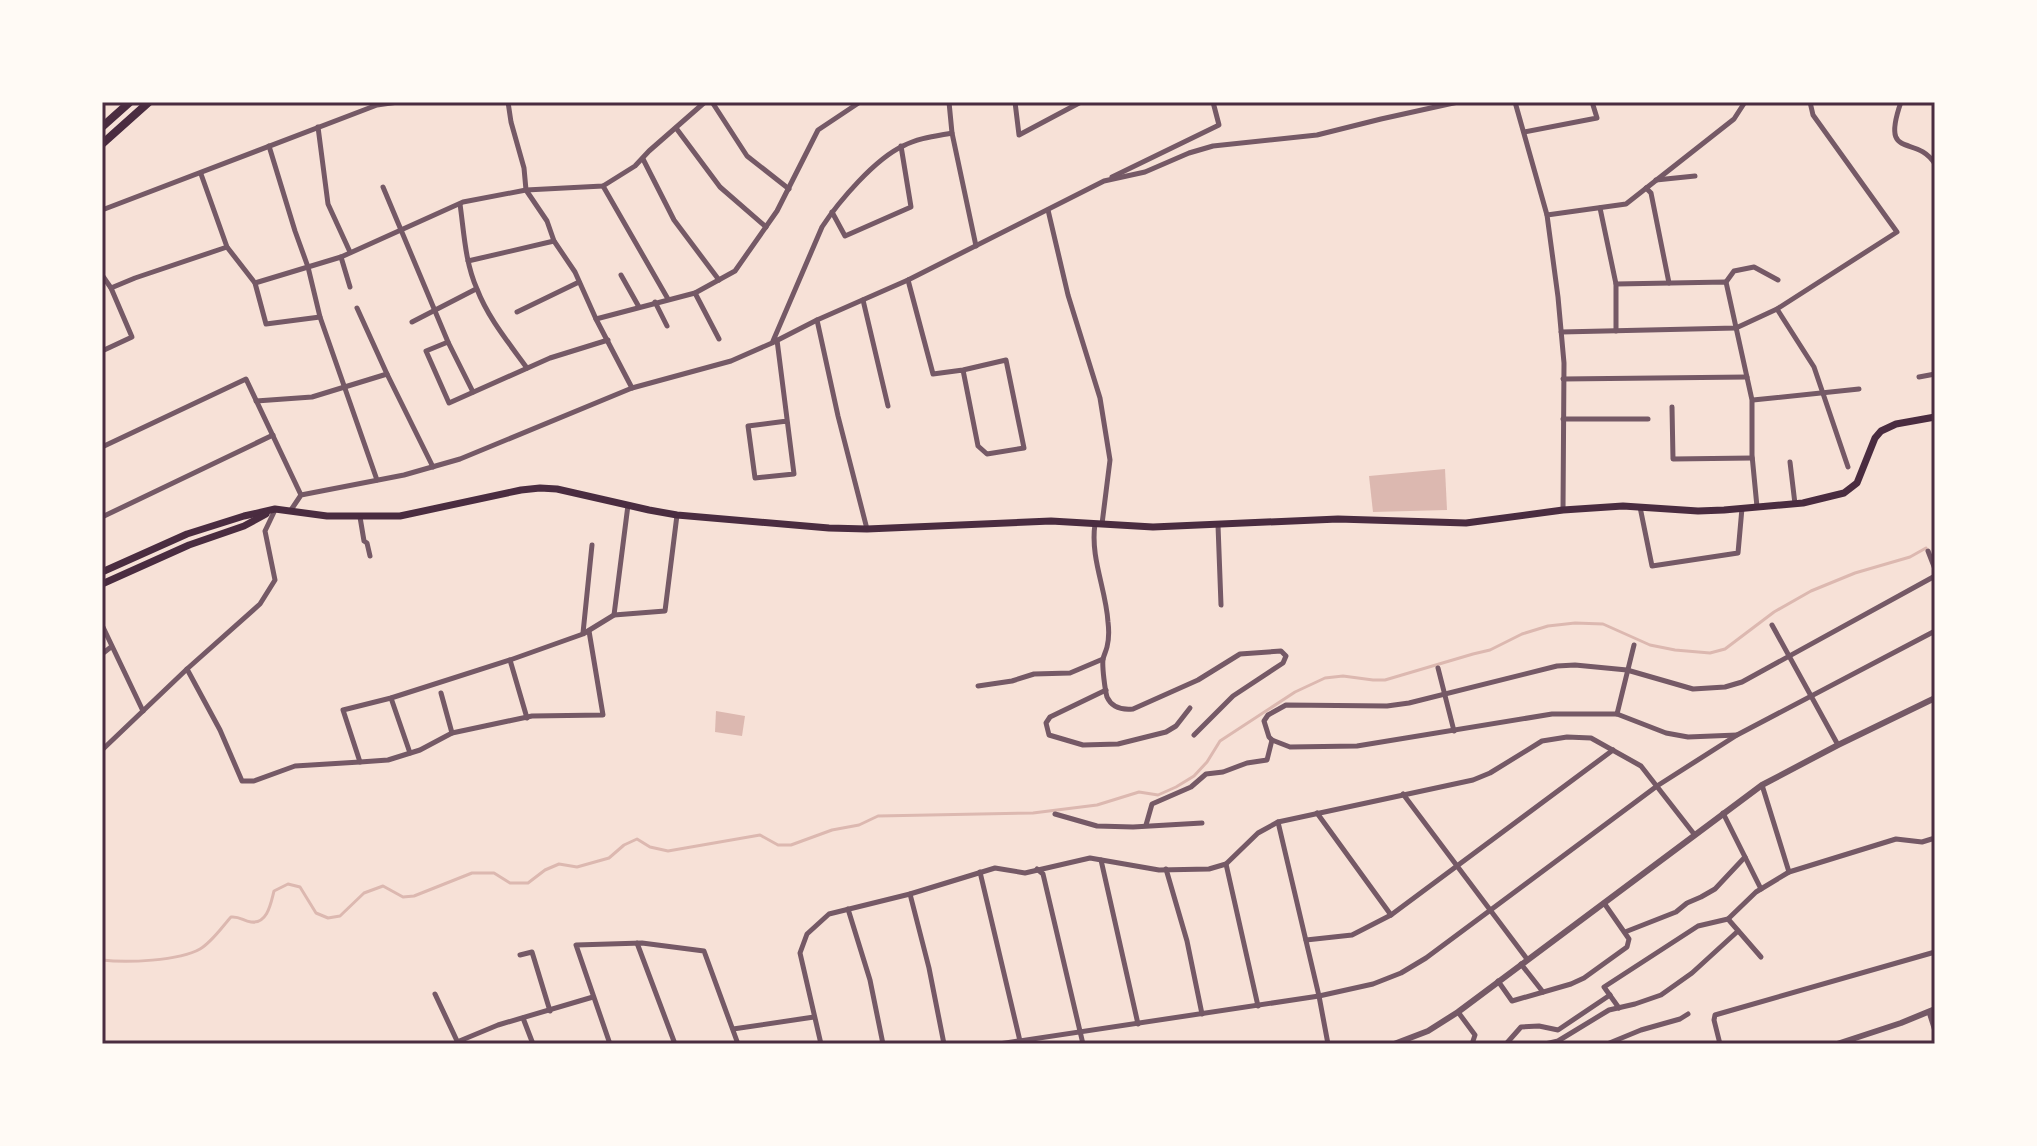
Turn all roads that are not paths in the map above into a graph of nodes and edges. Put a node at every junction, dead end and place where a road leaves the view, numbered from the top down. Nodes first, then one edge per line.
1 (130, 102) edge
2 (149, 102) edge
3 (384, 102) edge
4 (398, 102) edge
5 (508, 102) edge
6 (705, 102) edge
7 (712, 102) edge
8 (860, 102) edge
9 (949, 102) edge
10 (1015, 102) edge
11 (1081, 102) edge
12 (1213, 102) edge
13 (1458, 102) edge
14 (1515, 102) edge
15 (1745, 102) edge
16 (1810, 102) edge
17 (1901, 102) edge
18 (1071, 104) edge
19 (377, 105) junction
20 (1593, 105) dead end
21 (102, 127) edge
22 (318, 127) junction
23 (676, 128) junction
24 (1524, 132) junction
25 (952, 133) junction
26 (102, 144) edge
27 (269, 146) junction
28 (901, 146) junction
29 (643, 159) junction
30 (1935, 164) edge
31 (201, 174) junction
32 (1695, 176) dead end
33 (1656, 180) junction
34 (1104, 181) junction
35 (603, 186) junction
36 (383, 187) dead end
37 (1646, 188) junction
38 (789, 189) junction
39 (526, 190) junction
40 (460, 204) junction
41 (1600, 208) junction
42 (102, 210) edge
43 (1048, 210) junction
44 (832, 212) junction
45 (1547, 215) junction
46 (766, 227) junction
47 (401, 229) junction
48 (554, 241) junction
49 (227, 247) junction
50 (976, 247) junction
51 (350, 252) junction
52 (341, 257) junction
53 (468, 261) junction
54 (308, 267) junction
55 (102, 275) edge
56 (621, 275) dead end
57 (719, 280) junction
58 (908, 280) junction
59 (1778, 280) dead end
60 (579, 282) junction
61 (1726, 282) junction
62 (255, 283) junction
63 (1669, 283) junction
64 (1616, 284) junction
65 (350, 287) dead end
66 (111, 288) junction
67 (476, 289) junction
68 (695, 293) junction
69 (668, 299) junction
70 (863, 300) junction
71 (655, 302) junction
72 (639, 307) junction
73 (357, 308) dead end
74 (1777, 309) junction
75 (435, 310) junction
76 (517, 312) dead end
77 (320, 317) junction
78 (596, 319) junction
79 (817, 320) junction
80 (412, 322) dead end
81 (667, 326) dead end
82 (1736, 328) junction
83 (1616, 331) junction
84 (1561, 332) junction
85 (719, 339) dead end
86 (608, 340) junction
87 (775, 341) junction
88 (448, 342) junction
89 (102, 351) edge
90 (527, 368) junction
91 (963, 370) junction
92 (387, 374) junction
93 (1935, 374) edge
94 (1747, 377) junction
95 (1919, 377) dead end
96 (1563, 379) junction
97 (345, 388) junction
98 (632, 388) junction
99 (1859, 389) dead end
100 (473, 392) junction
101 (1822, 392) junction
102 (1752, 400) junction
103 (256, 401) junction
104 (888, 406) dead end
105 (1672, 407) dead end
106 (1935, 417) edge
107 (1563, 419) junction
108 (1648, 419) dead end
109 (787, 421) junction
110 (273, 435) junction
111 (102, 447) edge
112 (1752, 458) junction
113 (1790, 462) dead end
114 (433, 467) junction
115 (1848, 467) dead end
116 (377, 480) junction
117 (301, 495) junction
118 (1795, 504) junction
119 (628, 505) junction
120 (1640, 507) junction
121 (1757, 507) junction
122 (1742, 508) junction
123 (275, 509) junction
124 (291, 510) junction
125 (1563, 510) junction
126 (677, 515) junction
127 (102, 517) edge
128 (360, 517) junction
129 (1098, 524) junction
130 (1218, 525) junction
131 (867, 529) junction
132 (592, 545) dead end
133 (1928, 551) dead end
134 (370, 556) dead end
135 (1935, 569) edge
136 (102, 572) edge
137 (1935, 576) edge
138 (102, 584) edge
139 (1221, 605) dead end
140 (614, 615) junction
141 (102, 625) edge
142 (1772, 625) dead end
143 (1935, 631) edge
144 (586, 632) junction
145 (1634, 645) dead end
146 (111, 647) junction
147 (102, 654) edge
148 (1789, 656) junction
149 (1103, 659) junction
150 (510, 660) junction
151 (1438, 668) dead end
152 (187, 669) junction
153 (1627, 670) junction
154 (978, 686) dead end
155 (1106, 690) junction
156 (441, 693) dead end
157 (1445, 694) junction
158 (1811, 696) junction
159 (391, 698) junction
160 (1935, 698) edge
161 (1190, 708) dead end
162 (143, 711) junction
163 (1617, 714) junction
164 (527, 718) junction
165 (1454, 731) junction
166 (452, 733) junction
167 (1194, 735) dead end
168 (1737, 735) junction
169 (1272, 740) junction
170 (1838, 745) junction
171 (102, 750) edge
172 (1613, 750) junction
173 (410, 753) junction
174 (360, 762) junction
175 (1762, 785) junction
176 (1657, 786) junction
177 (1403, 794) junction
178 (1317, 813) junction
179 (1723, 813) junction
180 (1055, 814) dead end
181 (1278, 822) junction
182 (1202, 823) dead end
183 (1146, 825) junction
184 (1694, 834) junction
185 (1935, 838) edge
186 (1745, 857) junction
187 (1101, 860) junction
188 (1226, 864) junction
189 (1457, 864) junction
190 (1037, 869) junction
191 (1166, 869) junction
192 (980, 872) junction
193 (1789, 872) junction
194 (1761, 889) junction
195 (910, 894) junction
196 (1603, 902) junction
197 (848, 909) junction
198 (1490, 910) junction
199 (1391, 915) junction
200 (1728, 919) junction
201 (1738, 931) junction
202 (1625, 932) junction
203 (1306, 940) junction
204 (637, 943) junction
205 (1935, 953) edge
206 (520, 955) dead end
207 (1761, 957) dead end
208 (1524, 961) junction
209 (1498, 981) junction
210 (1543, 992) junction
211 (435, 994) dead end
212 (1610, 995) junction
213 (1319, 996) junction
214 (593, 997) junction
215 (1258, 1006) junction
216 (1619, 1008) junction
217 (1932, 1010) edge
218 (550, 1011) junction
219 (1458, 1012) junction
220 (1202, 1014) junction
221 (1688, 1014) dead end
222 (814, 1017) junction
223 (523, 1018) junction
224 (1138, 1024) junction
225 (733, 1029) junction
226 (1935, 1031) edge
227 (1081, 1032) junction
228 (1020, 1041) junction
229 (1618, 1042) edge
230 (458, 1043) edge
231 (533, 1044) edge
232 (610, 1044) edge
233 (675, 1044) edge
234 (738, 1044) edge
235 (821, 1044) edge
236 (883, 1044) edge
237 (944, 1044) edge
238 (999, 1044) edge
239 (1083, 1044) edge
240 (1328, 1044) edge
241 (1394, 1044) edge
242 (1472, 1044) edge
243 (1506, 1044) edge
244 (1545, 1044) edge
245 (1607, 1044) edge
246 (1720, 1044) edge
247 (1837, 1044) edge

1 - 21 main road
2 - 26 main road
3 - 19 street
4 - 19 street
5 - 39 street
6 - 23 street
7 - 38 street
8 - 38 street
9 - 25 street
10 - 18 street
11 - 18 street
12 - 34 street
13 - 34 street
14 - 24 street
15 - 33 street
16 - 74 street
17 - 30 street
19 - 22 street
20 - 24 street
22 - 27 street
22 - 51 street
23 - 29 street
23 - 46 street
24 - 45 street
25 - 28 street
25 - 50 street
27 - 31 street
27 - 54 street
28 - 44 street
28 - 44 street
29 - 35 street
29 - 57 street
31 - 42 street
31 - 49 street
32 - 33 street
33 - 37 street
34 - 43 street
35 - 39 street
35 - 69 street
36 - 47 street
37 - 41 street
37 - 63 street
38 - 46 street
39 - 40 street
39 - 48 street
40 - 47 street
40 - 53 street
41 - 45 street
41 - 64 street
43 - 50 street
43 - 129 street
44 - 87 street
45 - 84 street
46 - 57 street
47 - 51 street
47 - 75 street
48 - 53 street
48 - 60 street
49 - 62 street
49 - 66 street
50 - 58 street
51 - 52 street
52 - 54 street
52 - 65 street
53 - 67 street
54 - 62 street
54 - 77 street
55 - 66 street
56 - 72 street
57 - 68 street
58 - 70 street
58 - 91 street
59 - 61 street
60 - 76 street
60 - 78 street
61 - 63 street
61 - 82 street
62 - 77 street
63 - 64 street
64 - 83 street
66 - 89 street
67 - 75 street
67 - 90 street
68 - 69 street
68 - 85 street
69 - 71 street
70 - 79 street
70 - 104 street
71 - 72 street
71 - 81 street
72 - 78 street
73 - 92 street
74 - 82 street
74 - 101 street
75 - 80 street
75 - 88 street
77 - 97 street
78 - 86 street
79 - 87 street
79 - 131 street
82 - 83 street
82 - 94 street
83 - 84 street
84 - 96 street
86 - 90 street
86 - 98 street
87 - 98 street
87 - 109 street
88 - 100 street
88 - 100 street
90 - 100 street
91 - 91 street
92 - 97 street
92 - 114 street
93 - 95 street
94 - 96 street
94 - 102 street
96 - 107 street
97 - 103 street
97 - 116 street
98 - 114 street
99 - 101 street
101 - 102 street
101 - 115 street
102 - 112 street
103 - 110 street
103 - 111 street
105 - 112 street
106 - 118 main road
107 - 108 street
107 - 125 street
109 - 109 street
110 - 117 street
110 - 127 street
112 - 121 street
113 - 118 street
114 - 116 street
116 - 117 street
117 - 124 street
118 - 121 main road
119 - 126 main road
119 - 128 main road
119 - 140 street
120 - 122 main road
120 - 122 street
120 - 125 main road
121 - 122 main road
123 - 124 main road
123 - 136 main road
123 - 138 main road
123 - 152 street
124 - 128 main road
125 - 130 main road
126 - 131 main road
126 - 140 street
128 - 134 street
129 - 130 main road
129 - 131 main road
129 - 149 street
130 - 139 street
132 - 144 street
133 - 135 street
137 - 148 street
140 - 144 street
141 - 146 street
142 - 148 street
143 - 158 street
144 - 150 street
144 - 164 street
145 - 153 street
146 - 147 street
146 - 162 street
148 - 153 street
148 - 158 street
149 - 154 street
149 - 155 street
150 - 159 street
150 - 164 street
151 - 157 street
152 - 162 street
152 - 174 street
153 - 157 street
153 - 163 street
155 - 161 street
155 - 167 street
156 - 166 street
157 - 165 street
157 - 169 street
158 - 168 street
158 - 170 street
159 - 173 street
159 - 174 street
160 - 170 street
162 - 171 street
163 - 165 street
163 - 168 street
164 - 166 street
165 - 169 street
166 - 173 street
168 - 176 street
169 - 183 street
170 - 175 street
172 - 176 street
172 - 177 street
172 - 189 street
173 - 174 street
175 - 179 street
175 - 193 street
176 - 184 street
176 - 198 street
177 - 178 street
177 - 189 street
178 - 181 street
178 - 199 street
179 - 184 street
179 - 186 street
180 - 183 street
181 - 188 street
181 - 203 street
182 - 183 street
184 - 196 street
185 - 193 street
186 - 194 street
186 - 202 street
187 - 190 street
187 - 191 street
187 - 224 street
188 - 191 street
188 - 215 street
189 - 198 street
189 - 199 street
190 - 192 street
190 - 227 street
191 - 220 street
192 - 195 street
192 - 228 street
193 - 194 street
194 - 200 street
195 - 197 street
195 - 237 street
196 - 202 street
196 - 208 street
197 - 222 street
197 - 236 street
198 - 208 street
198 - 213 street
199 - 203 street
200 - 201 street
200 - 212 street
201 - 207 street
201 - 216 street
202 - 210 street
203 - 213 street
204 - 214 street
204 - 225 street
204 - 233 street
205 - 246 street
206 - 218 street
208 - 209 street
208 - 210 street
209 - 210 street
209 - 219 street
211 - 230 street
212 - 216 street
212 - 243 street
213 - 215 street
213 - 240 street
214 - 218 street
214 - 232 street
215 - 220 street
216 - 244 street
217 - 226 street
217 - 247 street
218 - 223 street
219 - 241 street
219 - 242 street
220 - 224 street
221 - 229 street
222 - 225 street
222 - 235 street
223 - 230 street
223 - 231 street
224 - 227 street
225 - 234 street
227 - 228 street
227 - 239 street
228 - 238 street
229 - 245 street

